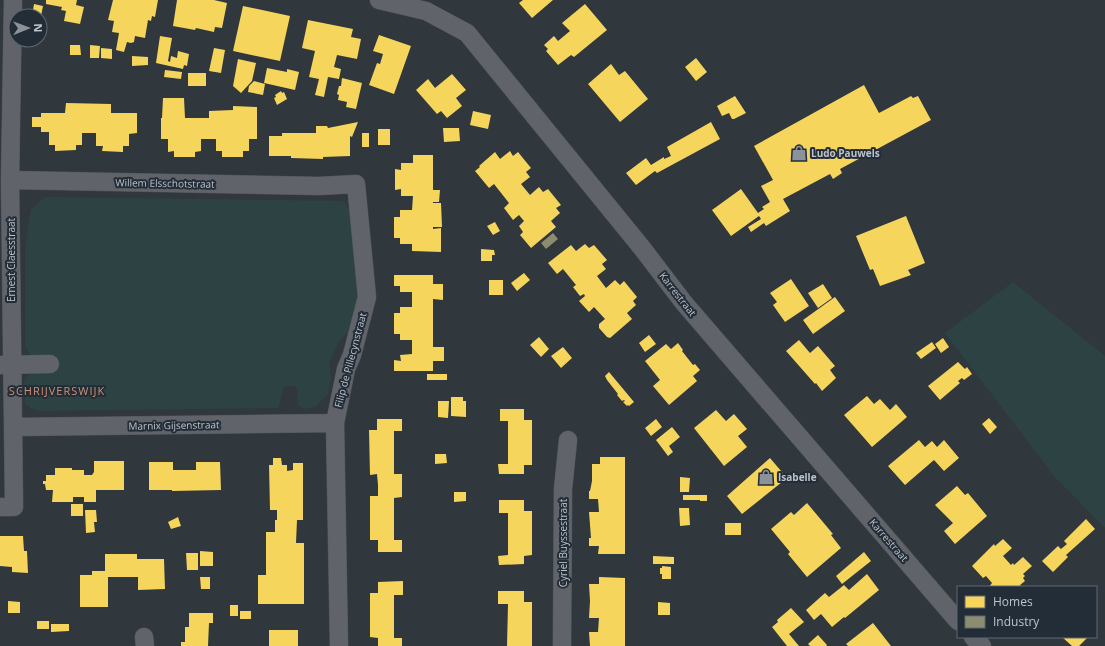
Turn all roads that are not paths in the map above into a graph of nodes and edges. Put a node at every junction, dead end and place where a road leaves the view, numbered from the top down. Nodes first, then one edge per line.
1 (13, 0) edge
2 (379, 0) edge
3 (10, 180) junction
4 (319, 186) joint
5 (50, 364) dead end
6 (6, 365) edge
7 (335, 423) junction
8 (13, 427) junction
9 (568, 440) dead end
10 (0, 507) edge
11 (957, 620) edge
12 (974, 638) edge
13 (339, 646) edge
14 (562, 646) edge
15 (982, 646) edge

1 - 3 street, Ernest Claesstraat
2 - 11 street, Karrestraat
3 - 4 street, Willem Elsschotstraat
3 - 6 street, Ernest Claesstraat
4 - 7 street, Filip de Pillecynstraat
5 - 6 street
6 - 8 street, Ernest Claesstraat
7 - 8 street, Marnix Gijsenstraat
7 - 13 street, Filip de Pillecynstraat
8 - 10 street, Ernest Claesstraat
9 - 14 street, Cyriel Buyssestraat
12 - 15 street

